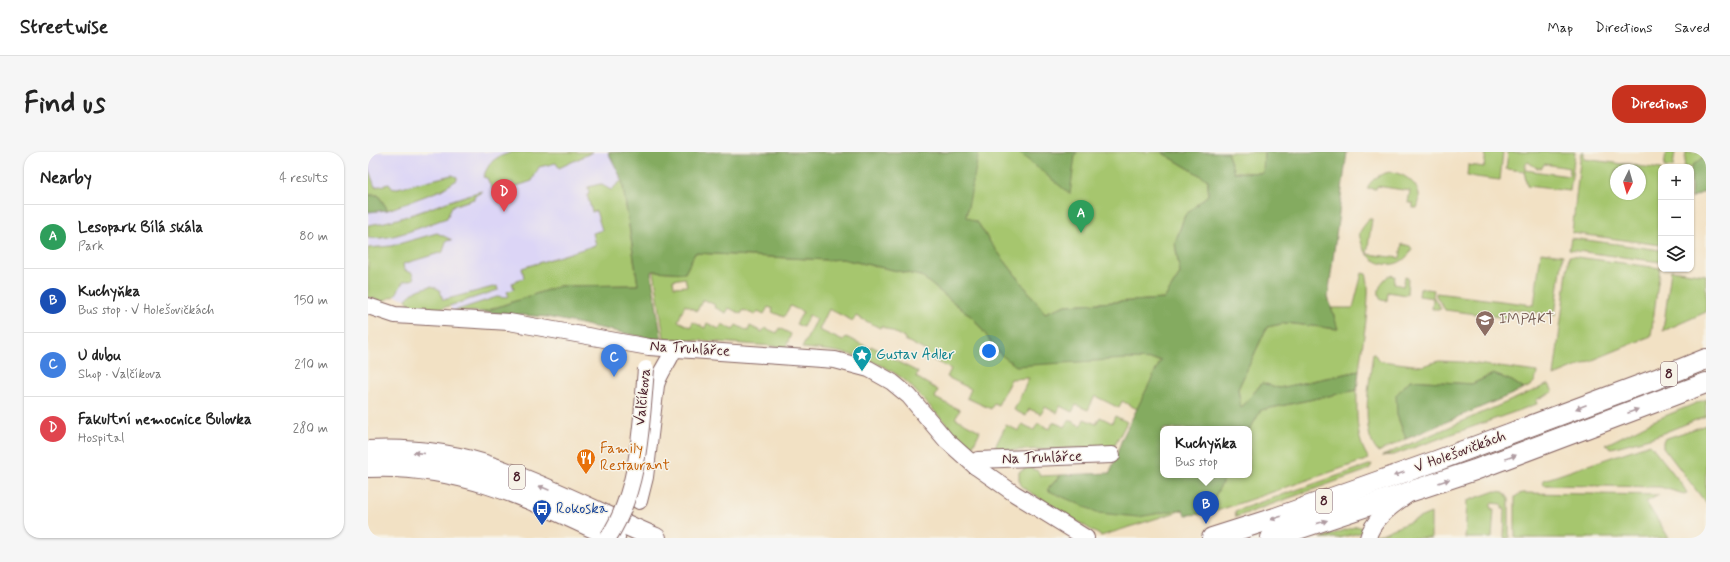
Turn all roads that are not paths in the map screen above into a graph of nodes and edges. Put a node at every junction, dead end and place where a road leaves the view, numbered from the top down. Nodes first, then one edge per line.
1 (368, 306) edge
2 (649, 347) junction
3 (674, 348) junction
4 (1706, 359) edge
5 (1706, 383) edge
6 (368, 451) edge
7 (1112, 455) dead end
8 (975, 466) junction
9 (368, 467) edge
10 (1413, 492) junction
11 (639, 501) dead end
12 (1072, 533) edge
13 (608, 538) edge
14 (615, 538) edge
15 (656, 538) edge
16 (1086, 538) edge
17 (1212, 538) edge
18 (1271, 538) edge
19 (1368, 538) edge

1 - 2 street, Na Truhlářce
2 - 3 street, Na Truhlářce
2 - 13 street, Valčíkova, bridge
3 - 8 street, Na Truhlářce
3 - 11 street, Valčíkova
4 -> 17 main road, V Holešovičkách / 8
10 -> 5 main road, V Holešovičkách / 8
15 -> 6 main road, 8
7 - 8 street, Na Truhlářce
8 - 12 street, Na Truhlářce
9 - 14 main road, 8
18 -> 10 main road, V Holešovičkách / 8
10 - 19 street
12 - 16 street, Na Truhlářce

